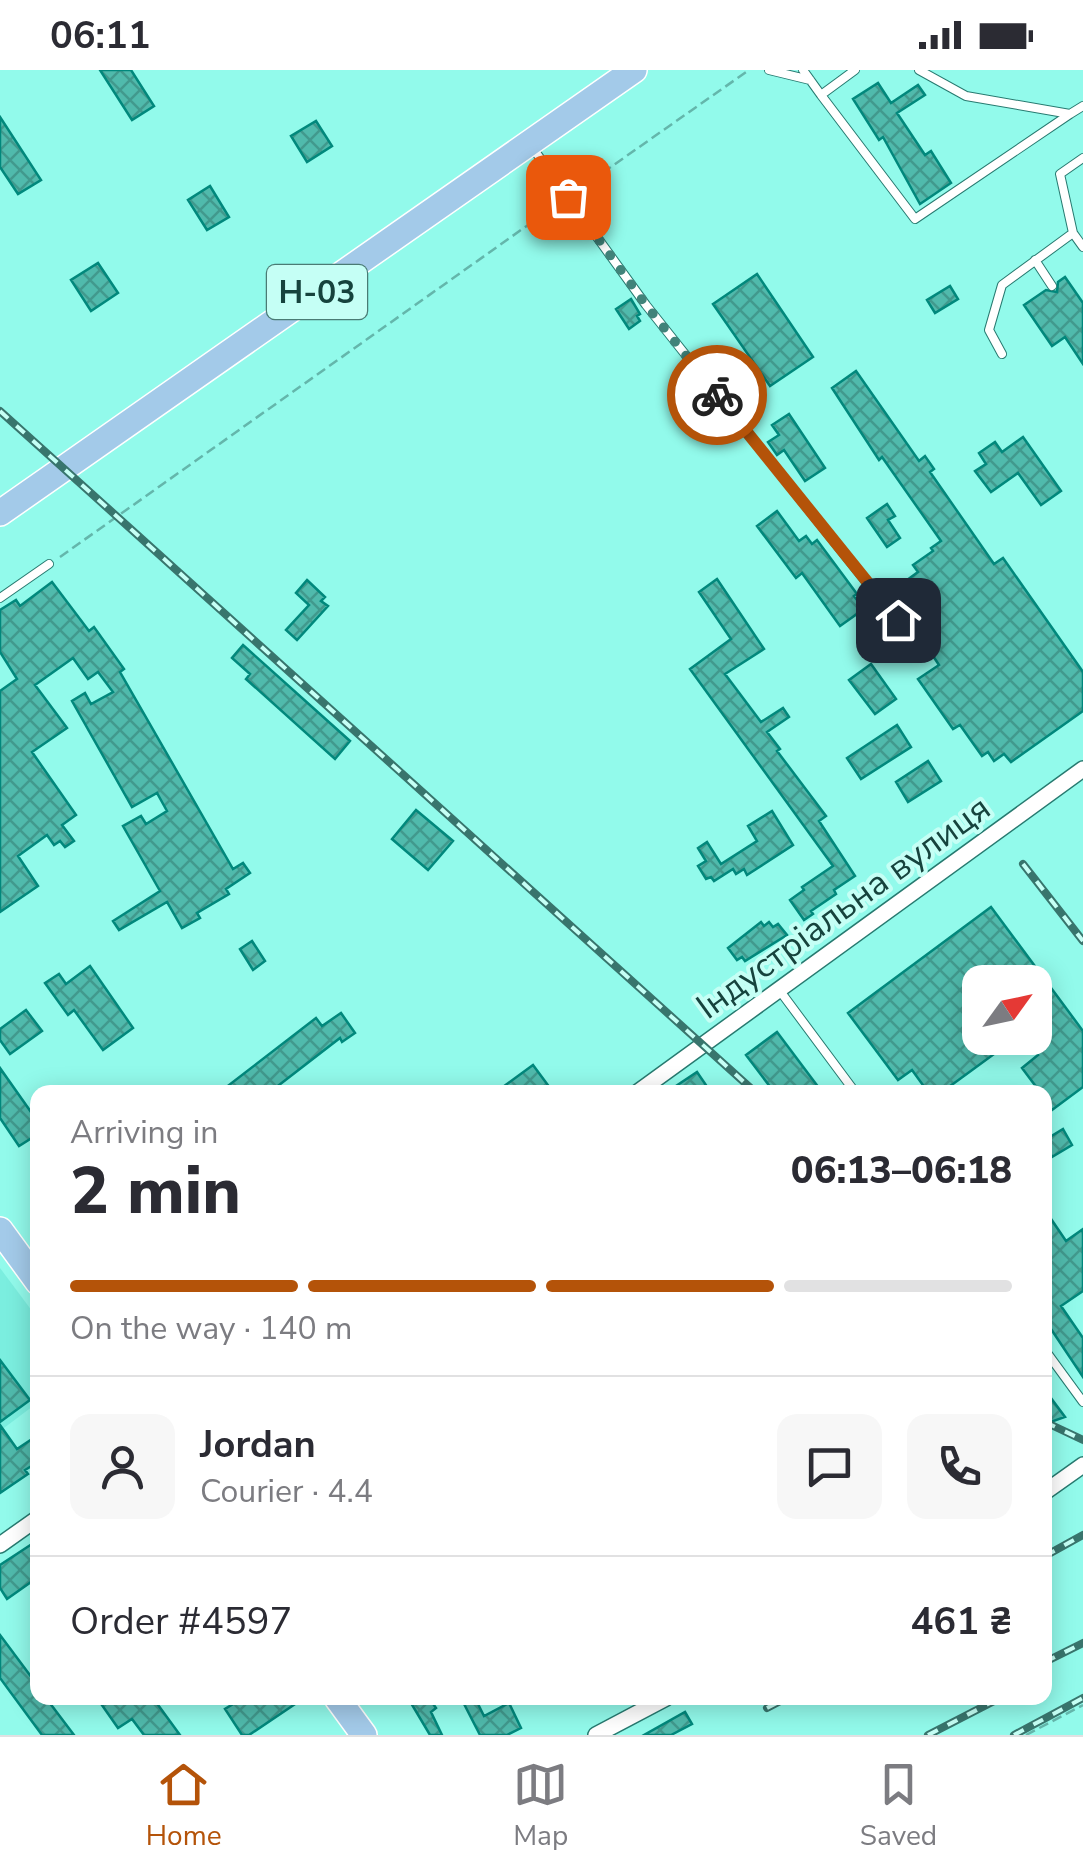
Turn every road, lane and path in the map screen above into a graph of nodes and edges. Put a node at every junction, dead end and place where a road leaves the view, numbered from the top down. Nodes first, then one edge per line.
1 (634, 70) edge
2 (749, 70) edge
3 (768, 70) edge
4 (803, 70) edge
5 (855, 70) edge
6 (920, 70) edge
7 (810, 80) junction
8 (821, 96) junction
9 (1083, 106) edge
10 (1070, 114) junction
11 (529, 144) junction
12 (1083, 158) edge
13 (568, 197) junction
14 (1073, 233) junction
15 (1083, 247) edge
16 (1035, 260) junction
17 (1052, 286) dead end
18 (1002, 354) dead end
19 (0, 514) edge
20 (49, 564) joint
21 (0, 598) edge
22 (898, 620) dead end
23 (1083, 769) edge
24 (780, 991) junction
25 (648, 1085) edge
26 (850, 1085) edge
27 (0, 1230) edge
28 (30, 1271) edge
29 (1052, 1360) edge
30 (1083, 1402) edge
31 (1083, 1465) edge
32 (1052, 1487) edge
33 (30, 1524) edge
34 (0, 1545) edge
35 (1083, 1704) edge
36 (342, 1705) edge
37 (653, 1705) edge
38 (364, 1735) edge
39 (596, 1735) edge
40 (1026, 1735) edge

1 - 11 main road, Н-03
2 - 13 path
3 - 7 lane
4 - 7 lane
5 - 8 lane
6 - 10 lane
7 - 8 lane
8 - 10 lane
9 - 10 lane
11 - 13 lane
11 - 19 main road, Н-03
12 - 14 lane
13 - 20 path
13 - 22 lane
14 - 15 lane
14 - 16 lane
16 - 17 lane
16 - 18 lane
20 - 21 lane
23 - 24 street, Індустріальна вулиця
24 - 25 street, Індустріальна вулиця
24 - 26 lane
27 - 28 main road
29 - 30 lane
31 - 32 street
33 - 34 street
35 - 40 path
36 - 38 main road
37 - 39 street

